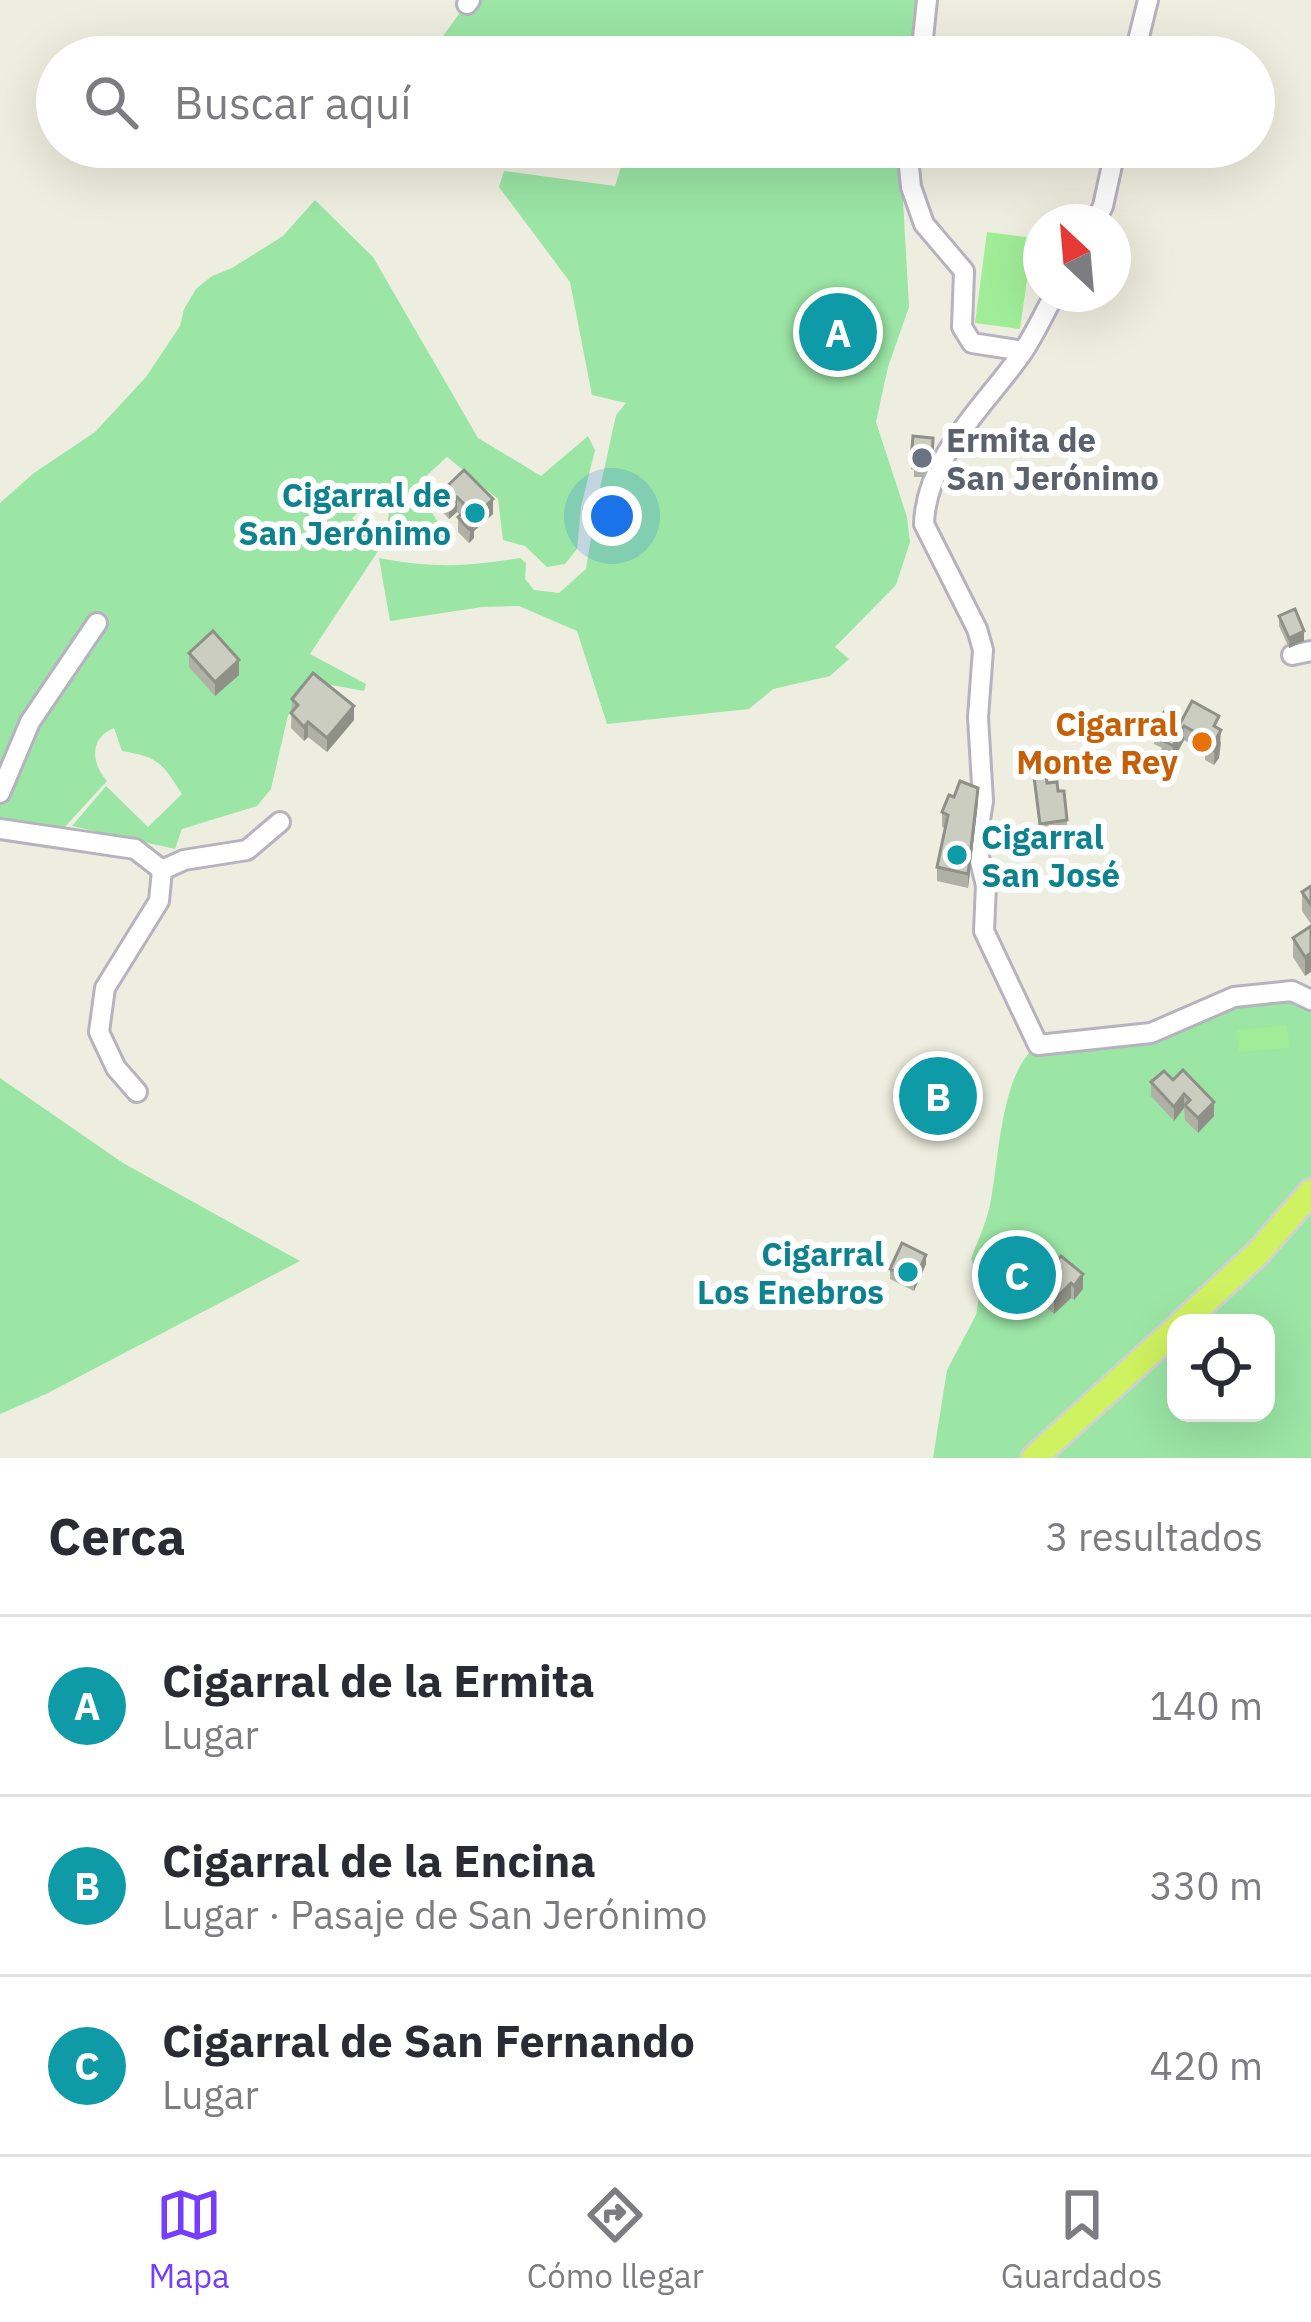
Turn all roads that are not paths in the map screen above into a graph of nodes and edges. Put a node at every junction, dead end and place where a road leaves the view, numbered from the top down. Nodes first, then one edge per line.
1 (927, 0) edge
2 (1148, 0) edge
3 (923, 36) edge
4 (1139, 36) edge
5 (910, 168) edge
6 (1111, 168) edge
7 (1103, 204) edge
8 (1045, 312) edge
9 (1023, 351) junction
10 (97, 622) dead end
11 (0, 793) edge
12 (280, 822) dead end
13 (0, 829) edge
14 (162, 870) junction
15 (1311, 1000) edge
16 (137, 1093) dead end
17 (1311, 1192) edge
18 (1192, 1314) edge
19 (1167, 1337) edge
20 (1034, 1458) edge

1 - 3 street
2 - 4 street
5 - 9 street
6 - 7 street
8 - 9 street
9 - 15 street
10 - 11 street
12 - 14 street
13 - 14 street
14 - 16 street
17 - 18 main road
19 - 20 main road

